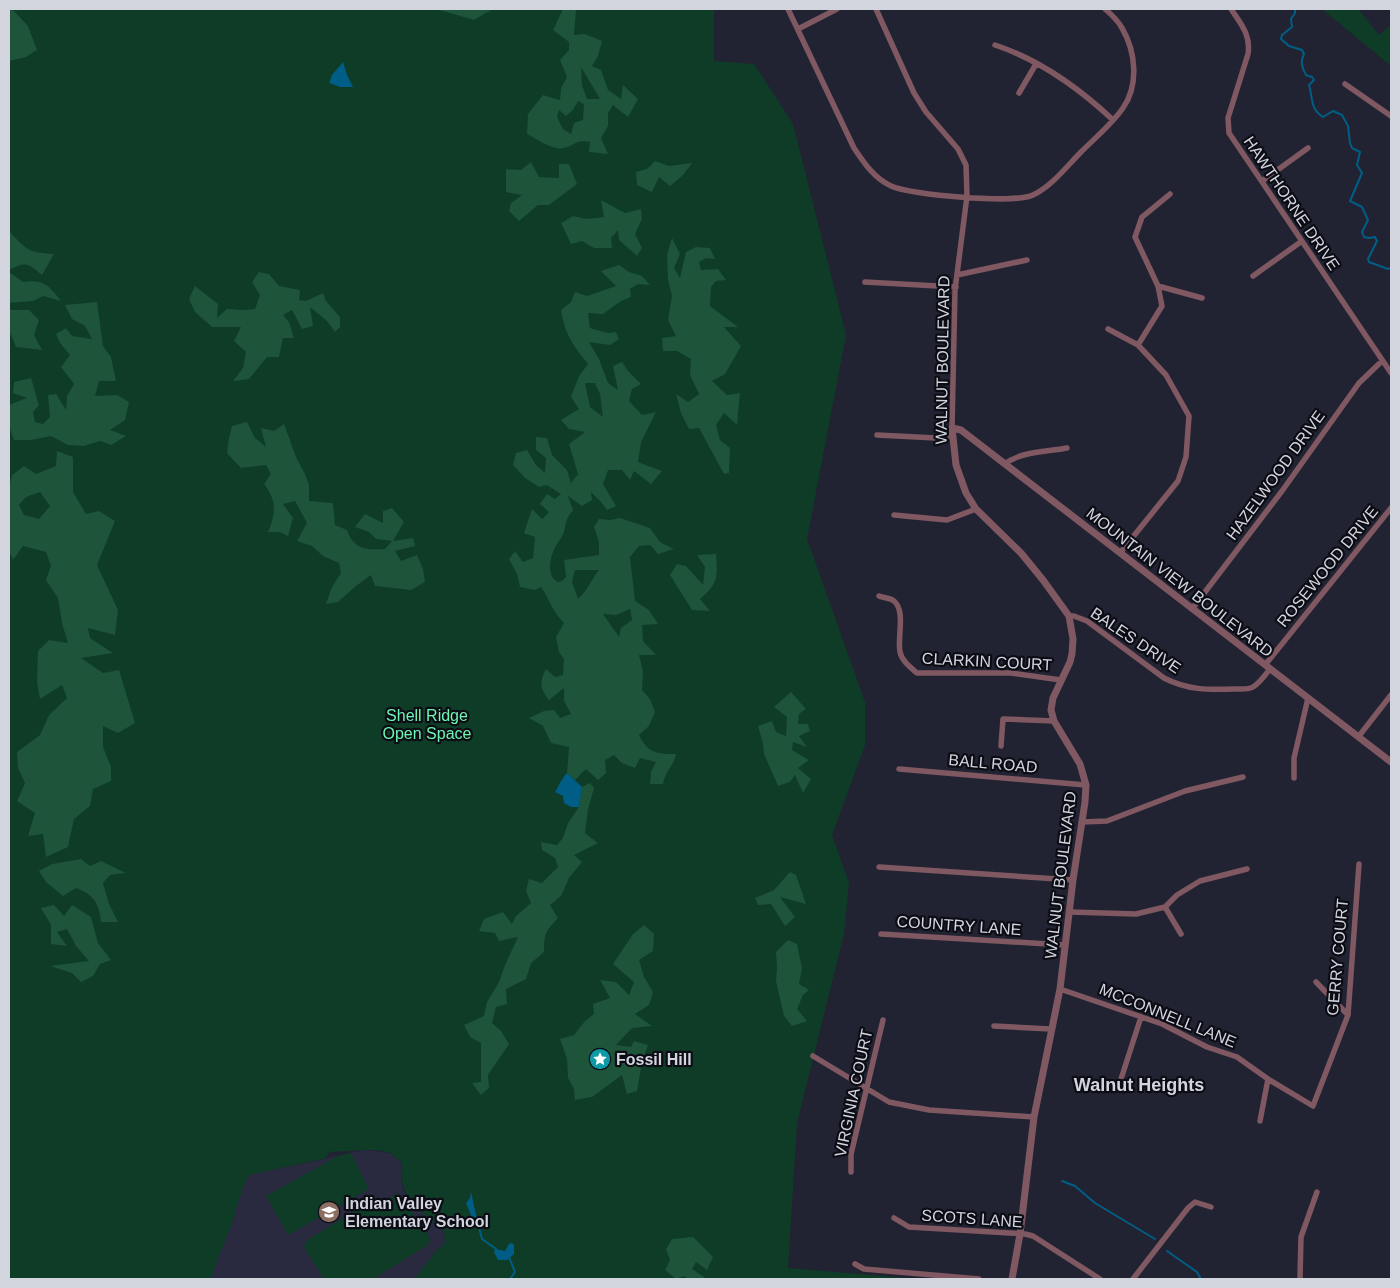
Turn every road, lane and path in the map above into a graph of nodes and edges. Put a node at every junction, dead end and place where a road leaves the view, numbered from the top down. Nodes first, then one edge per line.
1 (788, 9) edge
2 (836, 9) edge
3 (876, 9) edge
4 (1105, 9) edge
5 (1232, 9) edge
6 (798, 28) junction
7 (995, 44) dead end
8 (1036, 64) junction
9 (1345, 84) dead end
10 (1019, 93) dead end
11 (1391, 116) edge
12 (1113, 120) junction
13 (1308, 148) dead end
14 (1262, 181) junction
15 (1170, 194) dead end
16 (967, 196) junction
17 (1302, 241) junction
18 (1027, 260) dead end
19 (957, 274) junction
20 (1253, 276) dead end
21 (865, 282) dead end
22 (956, 286) junction
23 (1158, 286) junction
24 (1202, 298) dead end
25 (1108, 329) dead end
26 (1138, 345) junction
27 (1382, 360) junction
28 (1391, 373) edge
29 (952, 428) junction
30 (877, 435) dead end
31 (952, 436) junction
32 (1067, 448) dead end
33 (1005, 464) junction
34 (976, 508) junction
35 (1391, 508) edge
36 (894, 515) dead end
37 (1120, 553) junction
38 (879, 596) dead end
39 (1192, 609) junction
40 (1069, 616) junction
41 (1267, 667) junction
42 (1061, 680) junction
43 (1391, 695) edge
44 (1308, 698) junction
45 (1054, 721) junction
46 (1359, 736) junction
47 (1002, 746) dead end
48 (1391, 762) edge
49 (899, 768) dead end
50 (1243, 777) dead end
51 (1294, 778) dead end
52 (1086, 785) junction
53 (1082, 822) junction
54 (1359, 864) dead end
55 (879, 867) dead end
56 (1247, 869) dead end
57 (1073, 880) junction
58 (1165, 907) junction
59 (1070, 912) junction
60 (881, 934) dead end
61 (1181, 934) dead end
62 (1064, 945) junction
63 (1316, 982) dead end
64 (1060, 989) junction
65 (1348, 1015) junction
66 (1142, 1017) junction
67 (883, 1020) dead end
68 (994, 1026) dead end
69 (1051, 1029) junction
70 (812, 1056) dead end
71 (1121, 1079) dead end
72 (1268, 1079) junction
73 (867, 1089) junction
74 (1313, 1106) joint
75 (1034, 1118) junction
76 (1260, 1121) dead end
77 (851, 1172) dead end
78 (1317, 1192) dead end
79 (1211, 1207) dead end
80 (894, 1218) dead end
81 (1020, 1234) junction
82 (855, 1264) dead end
83 (978, 1279) edge
84 (1012, 1279) edge
85 (1100, 1279) edge
86 (1133, 1279) edge
87 (1300, 1279) edge

1 - 6 street
2 - 6 street
3 - 16 street, WALNUT BOULEVARD
4 - 12 street
5 - 14 street, HAWTHORNE DRIVE
6 - 16 street
7 - 8 street
8 - 10 street
8 - 12 street
9 - 11 street
12 - 16 street
13 - 14 street
14 - 17 street, HAWTHORNE DRIVE
15 - 23 street
16 - 19 street, WALNUT BOULEVARD
17 - 20 street
17 - 27 street, HAWTHORNE DRIVE
18 - 19 street
19 - 22 street, WALNUT BOULEVARD
21 - 22 street
22 - 29 street, WALNUT BOULEVARD
23 - 24 street
23 - 26 street
25 - 26 street
26 - 37 street
27 - 28 street, HAWTHORNE DRIVE
27 - 39 street, HAZELWOOD DRIVE
29 - 31 street, WALNUT BOULEVARD
29 - 33 street, MOUNTAIN VIEW BOULEVARD
30 - 31 street
31 - 34 street, WALNUT BOULEVARD
32 - 33 street
33 - 37 street, MOUNTAIN VIEW BOULEVARD
34 - 36 street
34 - 40 street, WALNUT BOULEVARD
35 - 41 street, ROSEWOOD DRIVE
37 - 39 street, MOUNTAIN VIEW BOULEVARD
38 - 42 street, CLARKIN COURT
39 - 41 street, MOUNTAIN VIEW BOULEVARD
40 - 41 street, BALES DRIVE
40 - 42 street, WALNUT BOULEVARD
41 - 44 street, MOUNTAIN VIEW BOULEVARD
42 - 45 street, WALNUT BOULEVARD
43 - 46 street
44 - 46 street, MOUNTAIN VIEW BOULEVARD
44 - 51 street
45 - 47 street
45 - 52 street, WALNUT BOULEVARD
46 - 48 street, MOUNTAIN VIEW BOULEVARD
49 - 52 street, BALL ROAD
50 - 53 street
52 - 53 street, WALNUT BOULEVARD
53 - 57 street, WALNUT BOULEVARD
54 - 65 street, GERRY COURT
55 - 57 street
56 - 58 street
57 - 59 street, WALNUT BOULEVARD
58 - 59 street
58 - 61 street
59 - 62 street, WALNUT BOULEVARD
60 - 62 street, COUNTRY LANE
62 - 64 street, WALNUT BOULEVARD
63 - 65 street
64 - 66 street, MCCONNELL LANE
64 - 69 street, WALNUT BOULEVARD
65 - 74 street, GERRY COURT
66 - 71 street
66 - 72 street, MCCONNELL LANE
67 - 73 street, VIRGINIA COURT
68 - 69 street
69 - 75 street, WALNUT BOULEVARD
70 - 73 street
72 - 74 street, MCCONNELL LANE
72 - 76 street
73 - 75 street
73 - 77 street, VIRGINIA COURT
75 - 81 street, WALNUT BOULEVARD
78 - 87 street
79 - 86 street
80 - 81 street, SCOTS LANE
81 - 84 street, WALNUT BOULEVARD
81 - 85 street, SCOTS LANE
82 - 83 street

